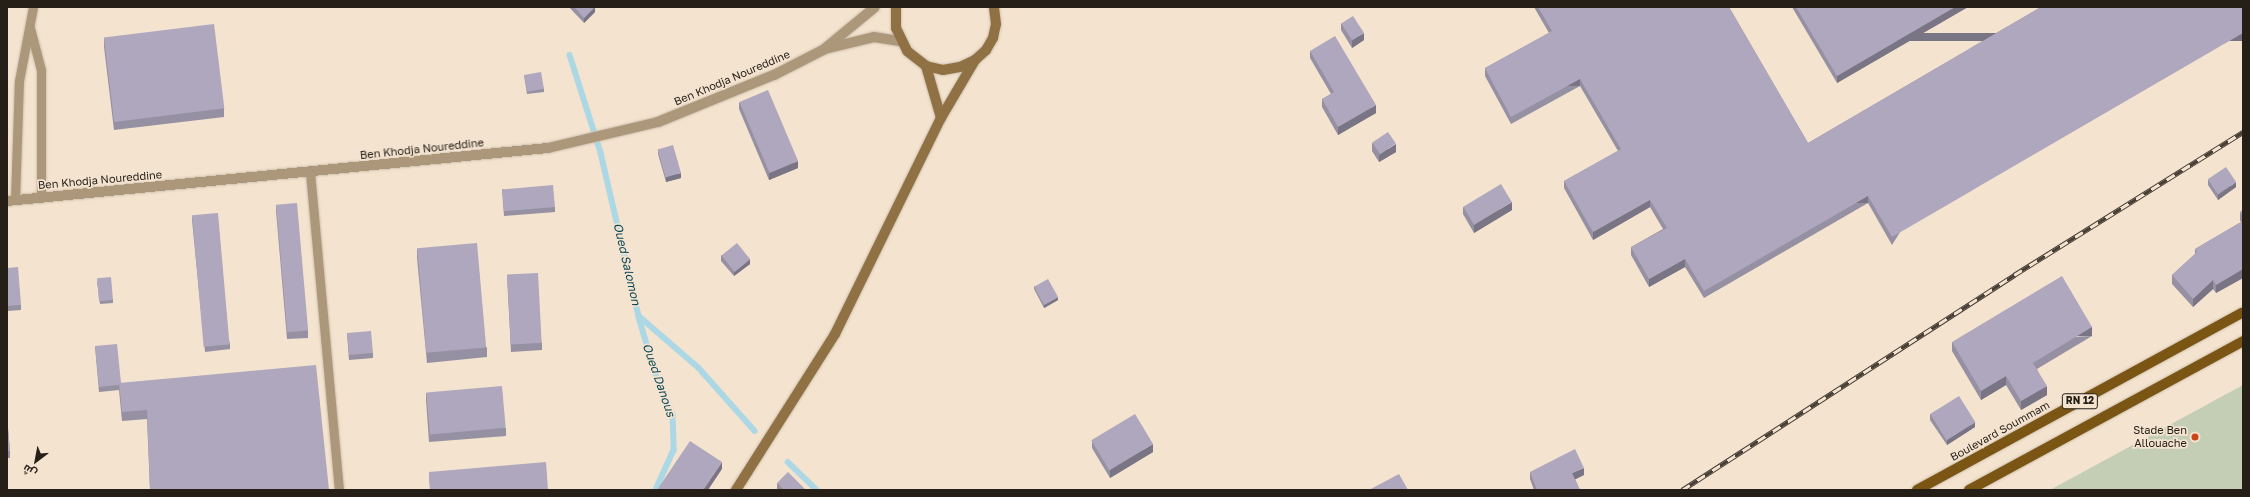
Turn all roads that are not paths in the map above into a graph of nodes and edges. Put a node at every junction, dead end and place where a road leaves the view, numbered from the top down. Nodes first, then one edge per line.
1 (33, 7) edge
2 (875, 7) edge
3 (896, 7) edge
4 (995, 8) edge
5 (30, 28) junction
6 (900, 41) junction
7 (823, 50) junction
8 (975, 60) junction
9 (926, 66) junction
10 (940, 118) junction
11 (310, 172) junction
12 (41, 198) junction
13 (11, 200) edge
14 (2243, 312) edge
15 (2243, 341) edge
16 (339, 490) edge
17 (736, 490) edge
18 (1917, 490) edge
19 (1969, 490) edge

1 - 5 lane
2 - 7 street, Ben Khodja Noureddine
3 - 6 street
4 - 8 street
5 - 12 lane
5 - 13 lane
6 - 7 street, Ben Khodja Noureddine
6 - 9 street
7 - 11 street, Ben Khodja Noureddine
8 - 9 street
8 - 10 street
9 - 10 street
10 - 17 street
11 - 12 street, Ben Khodja Noureddine
11 - 16 lane
12 - 13 street, Ben Khodja Noureddine
14 - 18 main road, Boulevard Soummam / RN 12
15 - 19 main road, RN 12

